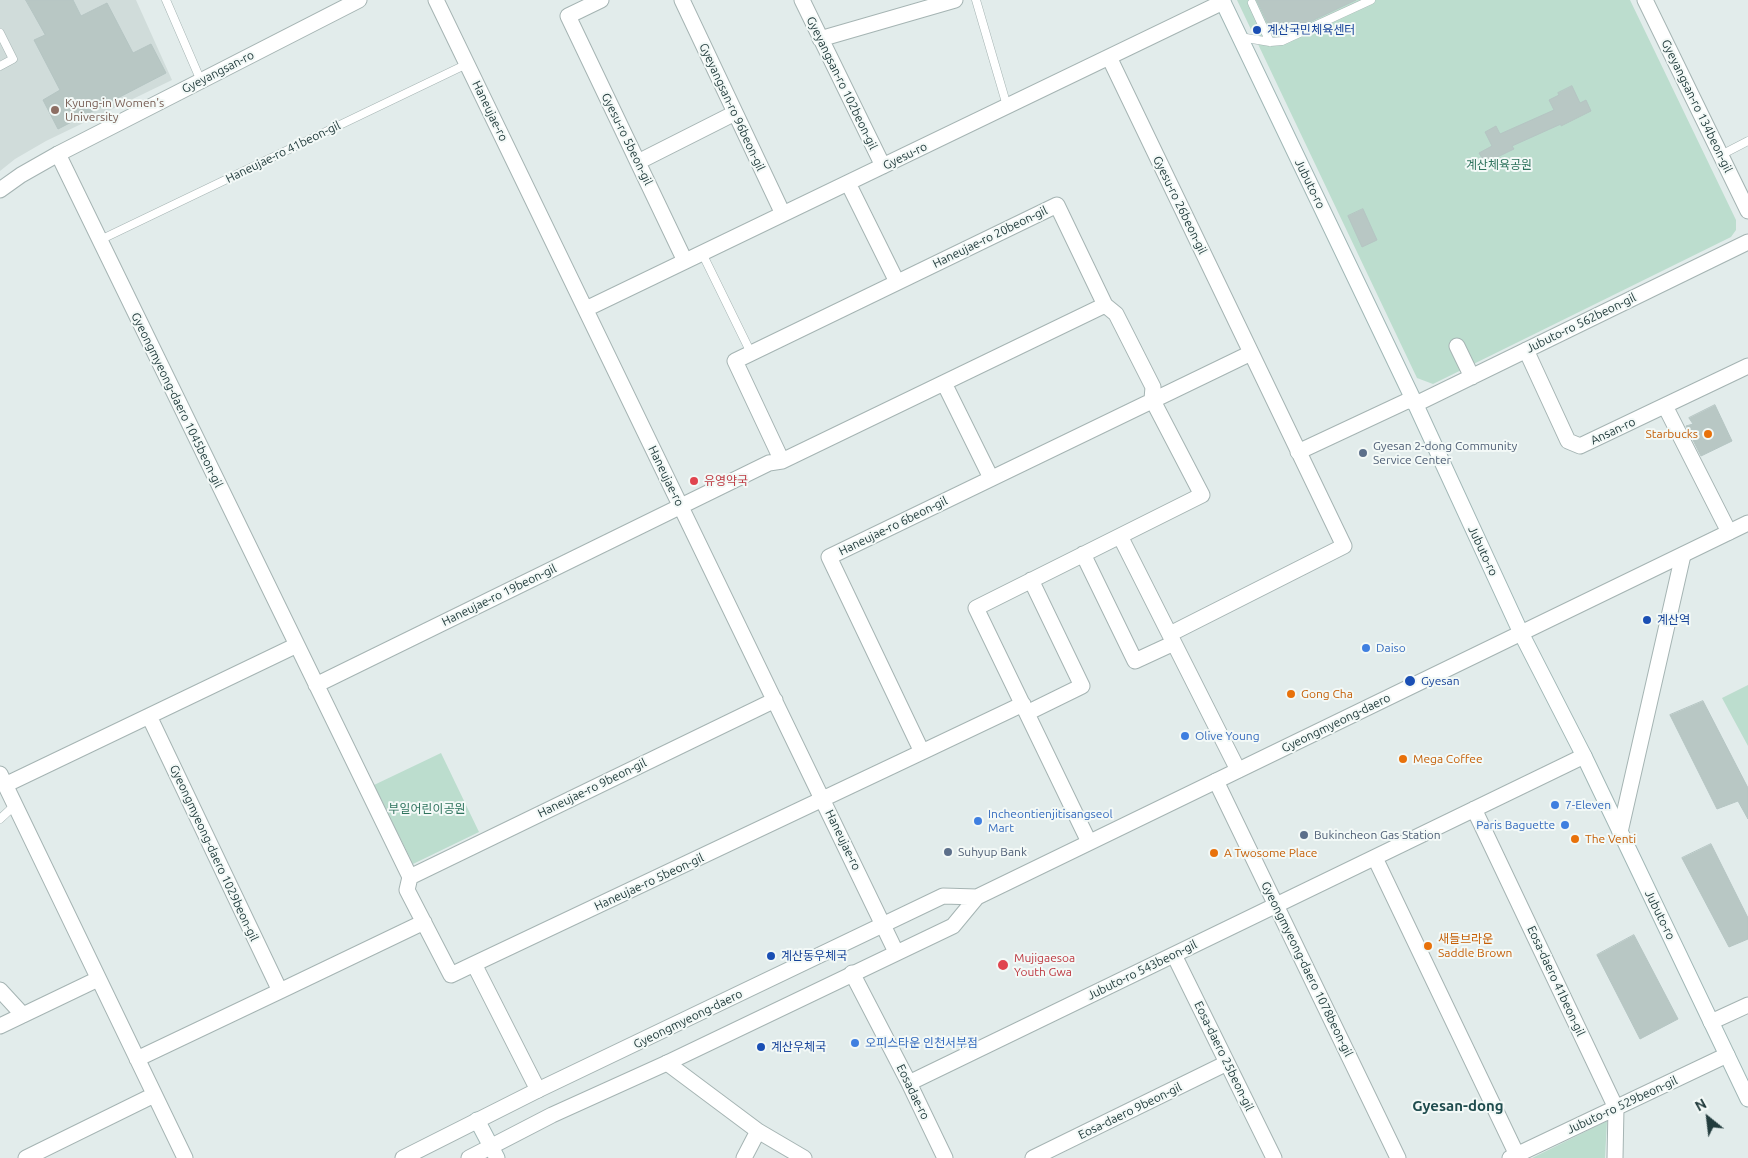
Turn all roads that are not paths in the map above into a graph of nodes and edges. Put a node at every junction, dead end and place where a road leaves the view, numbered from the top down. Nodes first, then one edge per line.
1 (166, 0) edge
2 (359, 0) edge
3 (436, 0) edge
4 (600, 0) edge
5 (682, 0) edge
6 (802, 0) edge
7 (955, 0) edge
8 (976, 0) edge
9 (1370, 0) edge
10 (1645, 0) edge
11 (1223, 1) edge
12 (1252, 3) dead end
13 (0, 33) edge
14 (1240, 37) junction
15 (820, 39) junction
16 (1270, 42) junction
17 (1109, 58) junction
18 (467, 64) junction
19 (0, 66) edge
20 (201, 81) junction
21 (1008, 106) junction
22 (735, 113) junction
23 (1748, 141) edge
24 (58, 154) junction
25 (1720, 155) junction
26 (638, 162) junction
27 (882, 166) junction
28 (848, 183) junction
29 (0, 190) edge
30 (1748, 211) edge
31 (783, 214) junction
32 (100, 240) junction
33 (1748, 242) edge
34 (702, 253) junction
35 (685, 261) junction
36 (897, 282) junction
37 (1105, 305) junction
38 (586, 309) junction
39 (1457, 346) dead end
40 (1526, 350) junction
41 (751, 353) junction
42 (1251, 353) junction
43 (1748, 366) edge
44 (1472, 377) junction
45 (944, 382) junction
46 (1152, 399) junction
47 (1414, 402) junction
48 (1665, 406) junction
49 (1298, 452) junction
50 (782, 461) junction
51 (991, 478) junction
52 (681, 506) junction
53 (1748, 523) edge
54 (1729, 532) junction
55 (1120, 536) junction
56 (1083, 554) junction
57 (1683, 554) junction
58 (1031, 580) junction
59 (1521, 634) junction
60 (1172, 638) junction
61 (297, 645) junction
62 (316, 685) junction
63 (775, 700) junction
64 (1025, 709) junction
65 (149, 716) junction
66 (922, 752) junction
67 (1584, 756) junction
68 (1238, 770) junction
69 (3, 780) edge
70 (1216, 781) junction
71 (823, 799) junction
72 (15, 805) junction
73 (1474, 809) junction
74 (0, 819) edge
75 (1620, 832) junction
76 (1089, 842) junction
77 (1375, 858) junction
78 (410, 877) junction
79 (978, 897) junction
80 (1276, 905) junction
81 (424, 922) junction
82 (883, 924) junction
83 (896, 952) junction
84 (1174, 955) junction
85 (474, 964) junction
86 (852, 973) junction
87 (98, 979) junction
88 (0, 990) edge
89 (280, 991) junction
90 (1748, 1005) edge
91 (23, 1015) junction
92 (1711, 1022) junction
93 (0, 1026) edge
94 (1727, 1055) junction
95 (137, 1058) junction
96 (667, 1063) junction
97 (1228, 1064) junction
98 (909, 1083) junction
99 (538, 1090) junction
100 (154, 1094) junction
101 (1748, 1099) edge
102 (1616, 1108) junction
103 (478, 1120) junction
104 (758, 1131) junction
105 (494, 1152) edge
106 (29, 1156) edge
107 (1514, 1156) edge
108 (185, 1158) edge
109 (403, 1158) edge
110 (469, 1158) edge
111 (744, 1158) edge
112 (804, 1158) edge
113 (945, 1158) edge
114 (1033, 1158) edge
115 (1274, 1158) edge
116 (1398, 1158) edge
117 (1615, 1158) edge

1 - 20 lane
2 - 20 street, Gyeyangsan-ro
3 - 18 street, Haneujae-ro
4 - 26 street, Gyesu-ro 5beon-gil
5 - 22 street, Gyeyangsan-ro 96beon-gil
6 - 15 street, Gyeyangsan-ro 102beon-gil
7 - 15 street
8 - 21 lane
9 - 16 lane
10 - 25 street, Gyeyangsan-ro 134beon-gil
11 - 14 street, Jubuto-ro
11 - 17 street, Gyesu-ro
12 - 16 lane
13 - 19 lane
14 - 16 lane
14 - 47 street, Jubuto-ro
15 - 27 street, Gyeyangsan-ro 102beon-gil
17 - 21 street, Gyesu-ro
17 - 42 street, Gyesu-ro 26beon-gil
18 - 32 lane, Haneujae-ro 41beon-gil
18 - 38 street, Haneujae-ro
20 - 24 street, Gyeyangsan-ro
21 - 27 street, Gyesu-ro
22 - 26 street
22 - 31 street, Gyeyangsan-ro 96beon-gil
23 - 25 lane
24 - 29 street, Gyeyangsan-ro
24 - 32 street, Gyeongmyeong-daero 1045beon-gil
25 - 30 street, Gyeyangsan-ro 134beon-gil
26 - 35 street, Gyesu-ro 5beon-gil
27 - 28 street, Gyesu-ro
28 - 31 street, Gyesu-ro
28 - 36 street
31 - 34 street, Gyesu-ro
32 - 61 street, Gyeongmyeong-daero 1045beon-gil
33 - 40 street, Jubuto-ro 562beon-gil
34 - 35 street, Gyesu-ro
34 - 41 lane
35 - 38 street, Gyesu-ro
36 - 37 street, Haneujae-ro 20beon-gil
36 - 41 street, Haneujae-ro 20beon-gil
37 - 45 street
37 - 46 street
38 - 52 street, Haneujae-ro
39 - 44 street
40 - 44 street, Jubuto-ro 562beon-gil
40 - 48 street, Ansan-ro
41 - 50 street, Haneujae-ro 20beon-gil
42 - 46 street, Haneujae-ro 6beon-gil
42 - 49 street, Gyesu-ro 26beon-gil
43 - 48 street, Ansan-ro
44 - 47 street, Jubuto-ro 562beon-gil
45 - 50 street
45 - 51 street
46 - 51 street, Haneujae-ro 6beon-gil
46 - 55 street
47 - 49 street, Jubuto-ro 562beon-gil
47 - 59 street, Jubuto-ro
48 - 54 street
49 - 60 street, Gyesu-ro 26beon-gil
50 - 52 street
51 - 66 street, Haneujae-ro 6beon-gil
52 - 62 street, Haneujae-ro 19beon-gil
52 - 63 street, Haneujae-ro
53 - 54 street, Gyeongmyeong-daero
54 - 57 street, Gyeongmyeong-daero
55 - 56 street
55 - 60 street
56 - 58 street
56 - 60 street
57 - 59 street, Gyeongmyeong-daero
57 - 75 street
58 - 64 street
58 - 64 street
59 - 67 street, Jubuto-ro
59 - 68 street, Gyeongmyeong-daero
60 - 68 street
61 - 62 street, Gyeongmyeong-daero 1045beon-gil
61 - 65 street
62 - 78 street, Gyeongmyeong-daero 1045beon-gil
63 - 71 street, Haneujae-ro
63 - 78 street, Haneujae-ro 9beon-gil
64 - 66 street
64 - 76 street
65 - 69 street
65 - 89 street, Gyeongmyeong-daero 1029beon-gil
66 - 71 street
67 - 73 street, Jubuto-ro 543beon-gil
67 - 75 street, Jubuto-ro
68 - 70 street, Gyeongmyeong-daero
69 - 72 street
70 - 76 street, Gyeongmyeong-daero
70 - 80 street, Gyeongmyeong-daero 1078beon-gil
71 - 82 street, Haneujae-ro
71 - 85 street, Haneujae-ro 5beon-gil
72 - 74 lane
72 - 87 street
73 - 77 street, Jubuto-ro 543beon-gil
73 - 102 street, Eosa-daero 41beon-gil
75 - 92 street, Jubuto-ro
76 - 79 street, Gyeongmyeong-daero
77 - 80 street, Jubuto-ro 543beon-gil
77 - 107 street, Jubuto-ro 529beon-gil
78 - 81 street, Gyeongmyeong-daero 1045beon-gil
79 - 82 street, Gyeongmyeong-daero
79 - 83 street, Gyeongmyeong-daero
80 - 84 street, Jubuto-ro 543beon-gil
80 - 116 street, Gyeongmyeong-daero 1078beon-gil
81 - 85 street, Gyeongmyeong-daero 1045beon-gil
81 - 89 street
82 - 83 street, Haneujae-ro
82 - 99 street, Gyeongmyeong-daero
83 - 86 street, Gyeongmyeong-daero
84 - 97 street, Eosa-daero 25beon-gil
84 - 98 street, Jubuto-ro 543beon-gil
85 - 99 street
86 - 96 street, Gyeongmyeong-daero
86 - 98 street, Eosadae-ro
87 - 91 street
87 - 95 street
88 - 91 street
89 - 95 street
90 - 92 street
91 - 93 street
92 - 94 street, Jubuto-ro
94 - 101 street, Jubuto-ro
94 - 102 street, Jubuto-ro 529beon-gil
95 - 100 street
96 - 104 street
96 - 105 street, Gyeongmyeong-daero
97 - 114 street, Eosa-daero 9beon-gil
97 - 115 street, Eosa-daero 25beon-gil
98 - 113 street, Eosadae-ro
99 - 103 street, Gyeongmyeong-daero
100 - 106 street
100 - 108 street
102 - 107 street, Jubuto-ro 529beon-gil
102 - 117 street, Eosa-daero 41beon-gil
103 - 105 street
103 - 109 street, Gyeongmyeong-daero
104 - 111 street
104 - 112 street
105 - 110 street, Gyeongmyeong-daero

